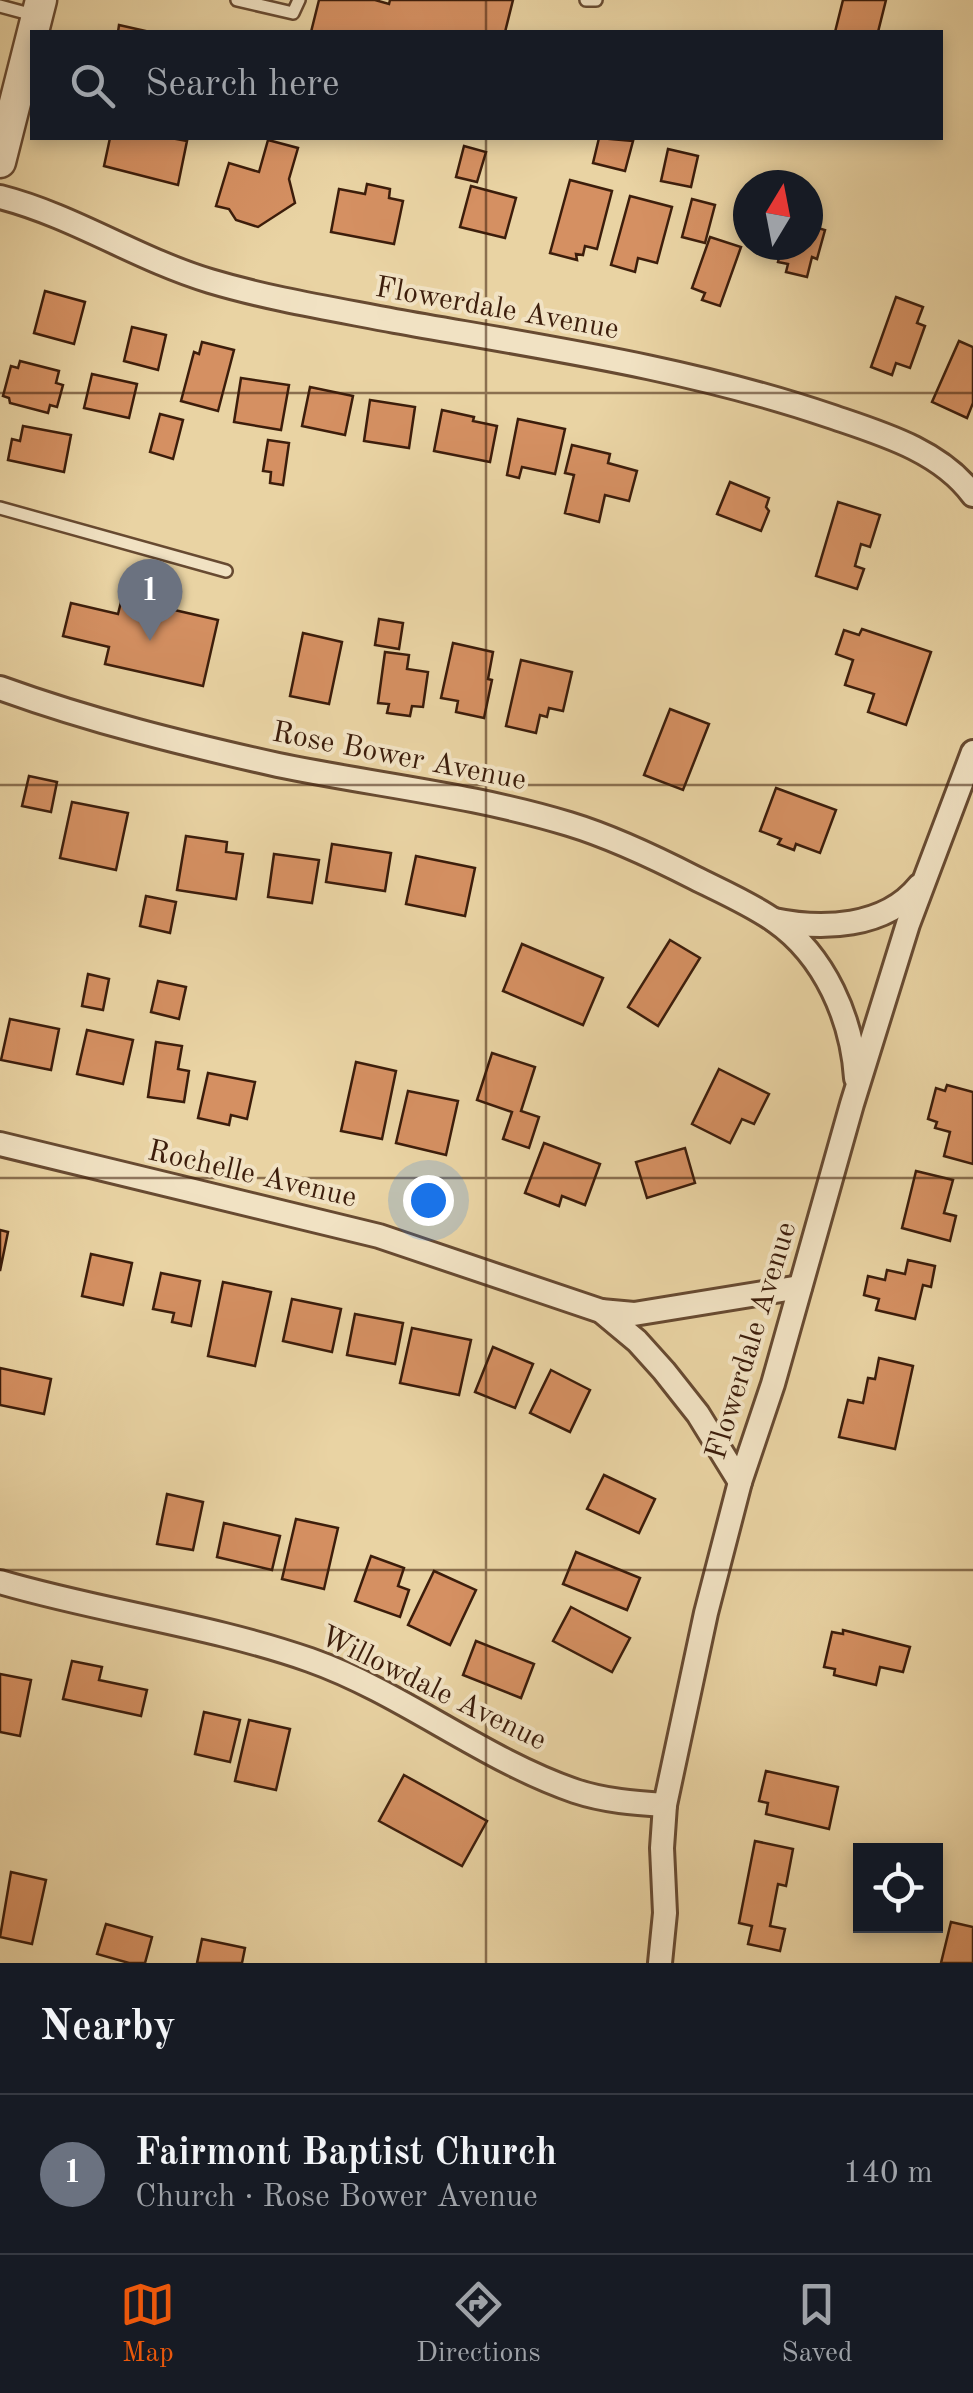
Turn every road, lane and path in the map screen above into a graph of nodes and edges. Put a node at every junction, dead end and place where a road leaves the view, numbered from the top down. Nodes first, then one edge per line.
1 (238, 0) edge
2 (299, 0) edge
3 (586, 0) edge
4 (596, 0) edge
5 (0, 6) edge
6 (39, 8) edge
7 (30, 44) edge
8 (0, 162) edge
9 (0, 198) edge
10 (973, 495) edge
11 (0, 508) edge
12 (226, 570) dead end
13 (0, 688) edge
14 (973, 752) edge
15 (925, 876) junction
16 (774, 920) junction
17 (852, 1104) junction
18 (0, 1144) edge
19 (800, 1287) junction
20 (601, 1311) junction
21 (740, 1482) junction
22 (0, 1582) edge
23 (665, 1805) junction
24 (660, 1963) edge

1 - 2 lane
3 - 4 lane
5 - 6 lane
7 - 8 street
9 - 10 street, Flowerdale Avenue
11 - 12 lane
13 - 16 street, Rose Bower Avenue
14 - 15 street, Flowerdale Avenue
15 - 16 street, Rose Bower Avenue
15 - 17 street, Flowerdale Avenue
16 - 17 street, Rose Bower Avenue
17 - 19 street, Flowerdale Avenue
18 - 20 street, Rochelle Avenue
19 - 20 street, Rochelle Avenue
19 - 21 street, Flowerdale Avenue
20 - 21 street, Rochelle Avenue
21 - 23 street, Flowerdale Avenue
22 - 23 street, Willowdale Avenue
23 - 24 street, Flowerdale Avenue

